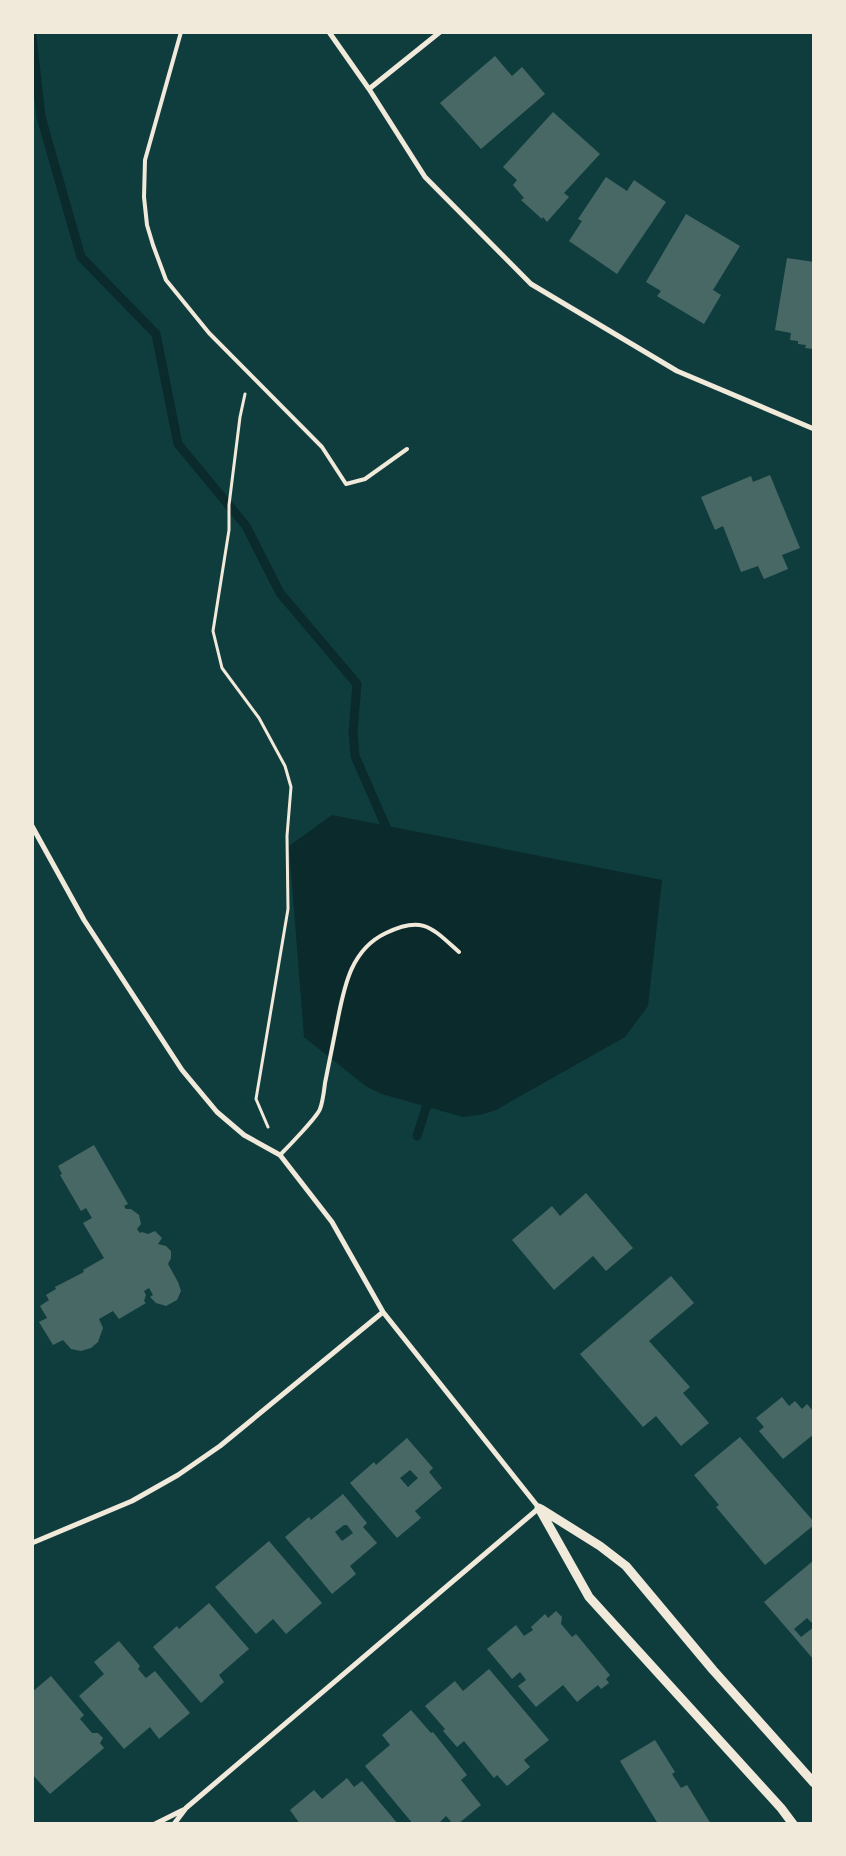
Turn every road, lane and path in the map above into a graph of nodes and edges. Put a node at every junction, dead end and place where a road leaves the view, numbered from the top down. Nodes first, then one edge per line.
1 (182, 32) edge
2 (329, 32) edge
3 (440, 32) edge
4 (368, 89) junction
5 (250, 374) junction
6 (814, 429) edge
7 (407, 449) dead end
8 (32, 826) edge
9 (459, 952) dead end
10 (280, 1155) junction
11 (383, 1312) junction
12 (539, 1508) junction
13 (32, 1544) edge
14 (814, 1783) edge
15 (186, 1808) junction
16 (155, 1824) edge
17 (174, 1824) edge
18 (793, 1824) edge

1 - 5 lane
2 - 4 street
3 - 4 street
4 - 6 street
5 - 7 lane
5 - 10 path
8 - 10 street
9 - 10 lane
10 - 11 street
11 - 12 street
11 - 13 street
12 - 14 street
12 - 15 street
12 - 18 street
15 - 16 street
15 - 17 street

